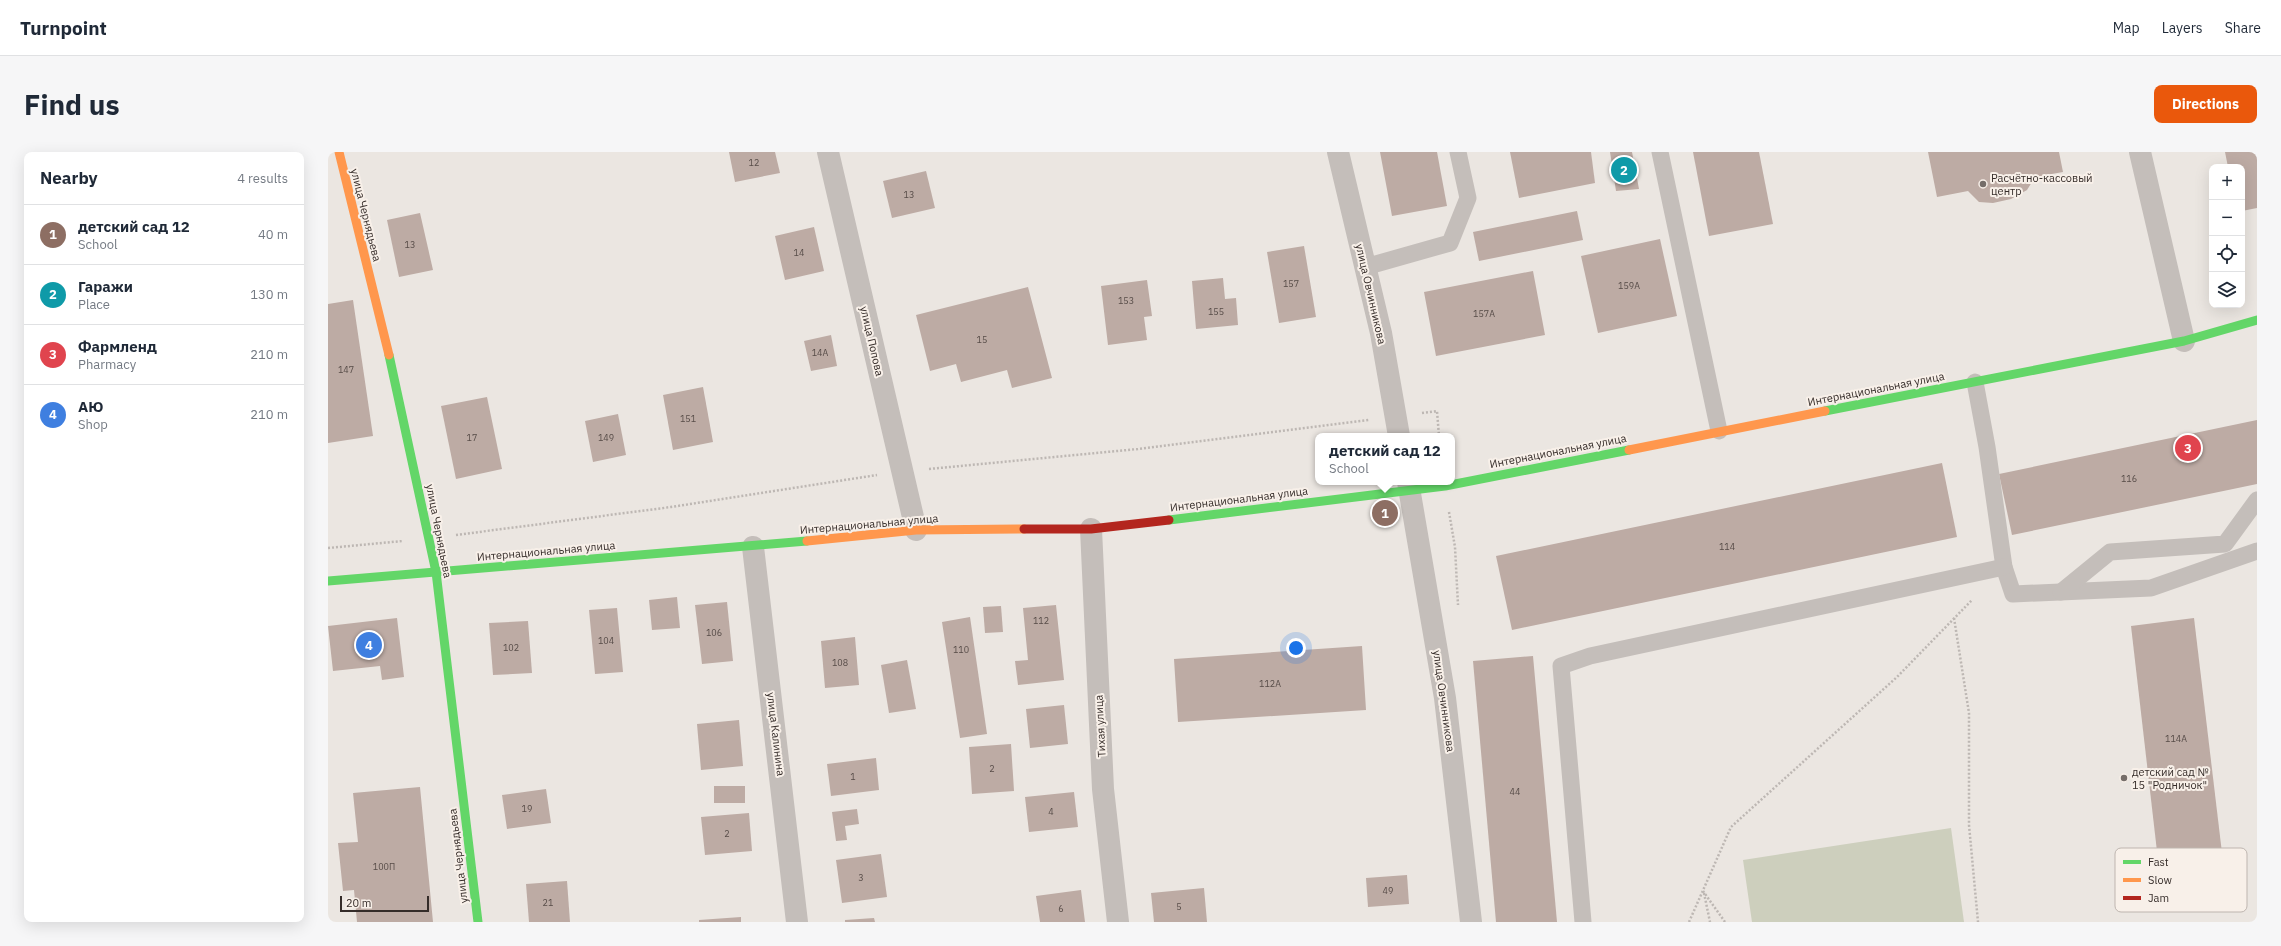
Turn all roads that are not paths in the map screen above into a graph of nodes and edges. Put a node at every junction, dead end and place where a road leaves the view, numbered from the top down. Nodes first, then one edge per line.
1 (339, 152) edge
2 (828, 152) edge
3 (1338, 152) edge
4 (1458, 152) edge
5 (1660, 152) edge
6 (2140, 152) edge
7 (1365, 267) junction
8 (2257, 320) edge
9 (2184, 341) junction
10 (1974, 382) junction
11 (1719, 430) junction
12 (1399, 433) edge
13 (1455, 484) edge
14 (1450, 485) edge
15 (1408, 486) edge
16 (2257, 500) edge
17 (1091, 529) junction
18 (916, 530) junction
19 (753, 547) junction
20 (2257, 551) edge
21 (2004, 567) junction
22 (436, 572) junction
23 (328, 581) edge
24 (2061, 592) junction
25 (478, 922) edge
26 (797, 922) edge
27 (1118, 922) edge
28 (1471, 922) edge
29 (1583, 922) edge

1 - 22 main road, улица Чернядьева
2 - 18 street, улица Попова
3 - 7 street, улица Овчинникова
4 - 7 lane
5 - 11 lane
6 - 9 street
7 - 12 street, улица Овчинникова
8 - 9 main road, Интернациональная улица
9 - 10 main road, Интернациональная улица
10 - 11 main road, Интернациональная улица
10 - 21 lane
11 - 13 main road, Интернациональная улица
14 - 15 main road, Интернациональная улица
15 - 17 main road, Интернациональная улица
15 - 28 street, улица Овчинникова
16 - 24 lane
17 - 18 main road, Интернациональная улица
17 - 27 street, Тихая улица
18 - 19 main road, Интернациональная улица
19 - 22 main road, Интернациональная улица
19 - 26 street, улица Калинина
20 - 24 lane
21 - 24 lane
21 - 29 lane
22 - 23 main road, Интернациональная улица
22 - 25 main road, улица Чернядьева

